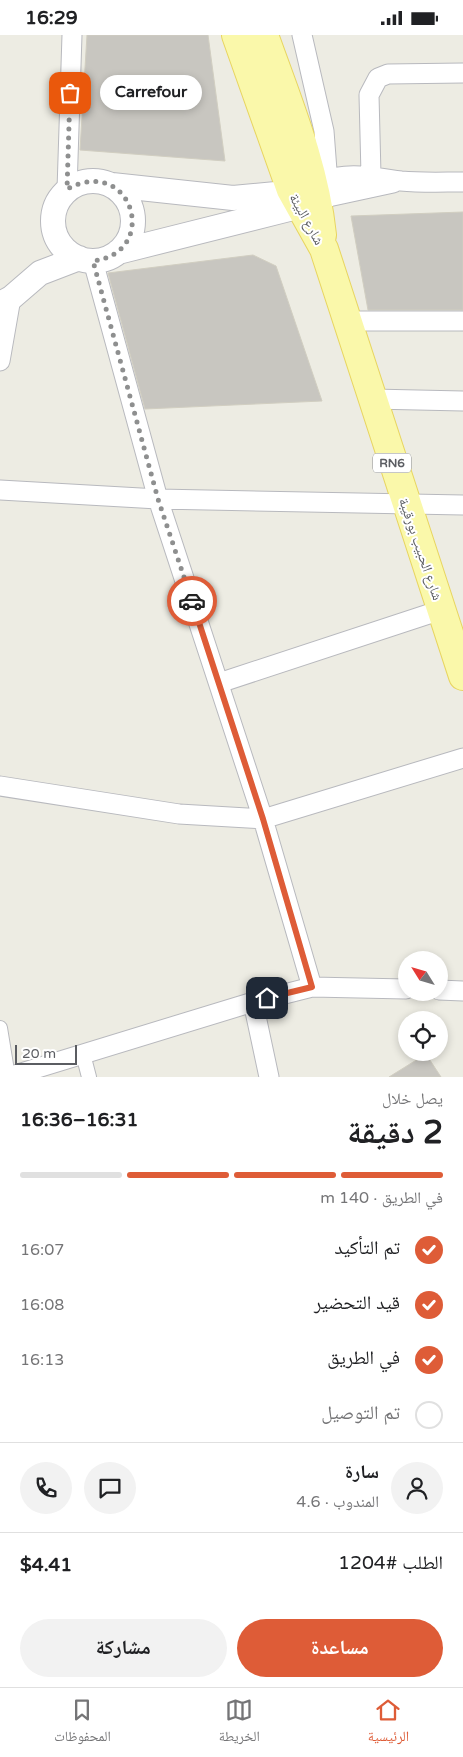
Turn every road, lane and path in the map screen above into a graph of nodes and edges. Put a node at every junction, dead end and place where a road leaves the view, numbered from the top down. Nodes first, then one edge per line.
1 (72, 35) edge
2 (236, 35) edge
3 (264, 35) edge
4 (302, 35) edge
5 (463, 73) edge
6 (288, 142) junction
7 (371, 175) junction
8 (403, 181) junction
9 (463, 182) edge
10 (112, 185) junction
11 (67, 189) junction
12 (313, 192) junction
13 (53, 226) junction
14 (324, 249) joint
15 (118, 252) junction
16 (86, 260) junction
17 (40, 273) junction
18 (6, 301) edge
19 (348, 321) junction
20 (463, 321) edge
21 (0, 361) edge
22 (372, 399) junction
23 (463, 401) edge
24 (0, 490) edge
25 (158, 499) junction
26 (463, 505) edge
27 (406, 506) junction
28 (441, 610) junction
29 (463, 677) edge
30 (219, 683) junction
31 (463, 758) edge
32 (0, 786) edge
33 (263, 819) junction
34 (312, 987) junction
35 (398, 989) edge
36 (448, 990) edge
37 (463, 991) edge
38 (252, 1002) junction
39 (0, 1028) edge
40 (82, 1054) junction
41 (8, 1077) edge
42 (89, 1077) edge
43 (269, 1077) edge

1 - 11 street
2 - 6 main road, شارع البيئة / RN6
3 - 6 main road, شارع البيئة / RN6
4 - 12 street
5 - 7 street
6 - 12 main road, شارع البيئة / RN6
7 - 8 street
7 - 12 street
8 - 9 street
8 - 12 street
10 - 11 street
10 - 12 street
10 - 15 street
11 - 13 street
12 - 14 main road, شارع البيئة / RN6
12 - 15 street
13 - 16 street
13 - 17 street
14 - 19 main road, شارع الحبيب بورقيبة / RN6
15 - 16 street
16 - 17 street
16 - 25 street
17 - 18 street
18 - 21 street
19 - 20 street
19 - 22 main road, شارع الحبيب بورقيبة / RN6
22 - 23 street
22 - 27 main road, شارع الحبيب بورقيبة / RN6
24 - 25 street
25 - 27 street
25 - 30 street
26 - 27 street
27 - 28 main road, شارع الحبيب بورقيبة / RN6
28 - 29 main road, شارع الحبيب بورقيبة / RN6
28 - 30 street
30 - 33 street
31 - 33 street
32 - 33 street
33 - 34 street
34 - 35 street
34 - 38 street
36 - 37 street
38 - 40 street
38 - 43 street
39 - 41 street
40 - 41 street
40 - 42 street

